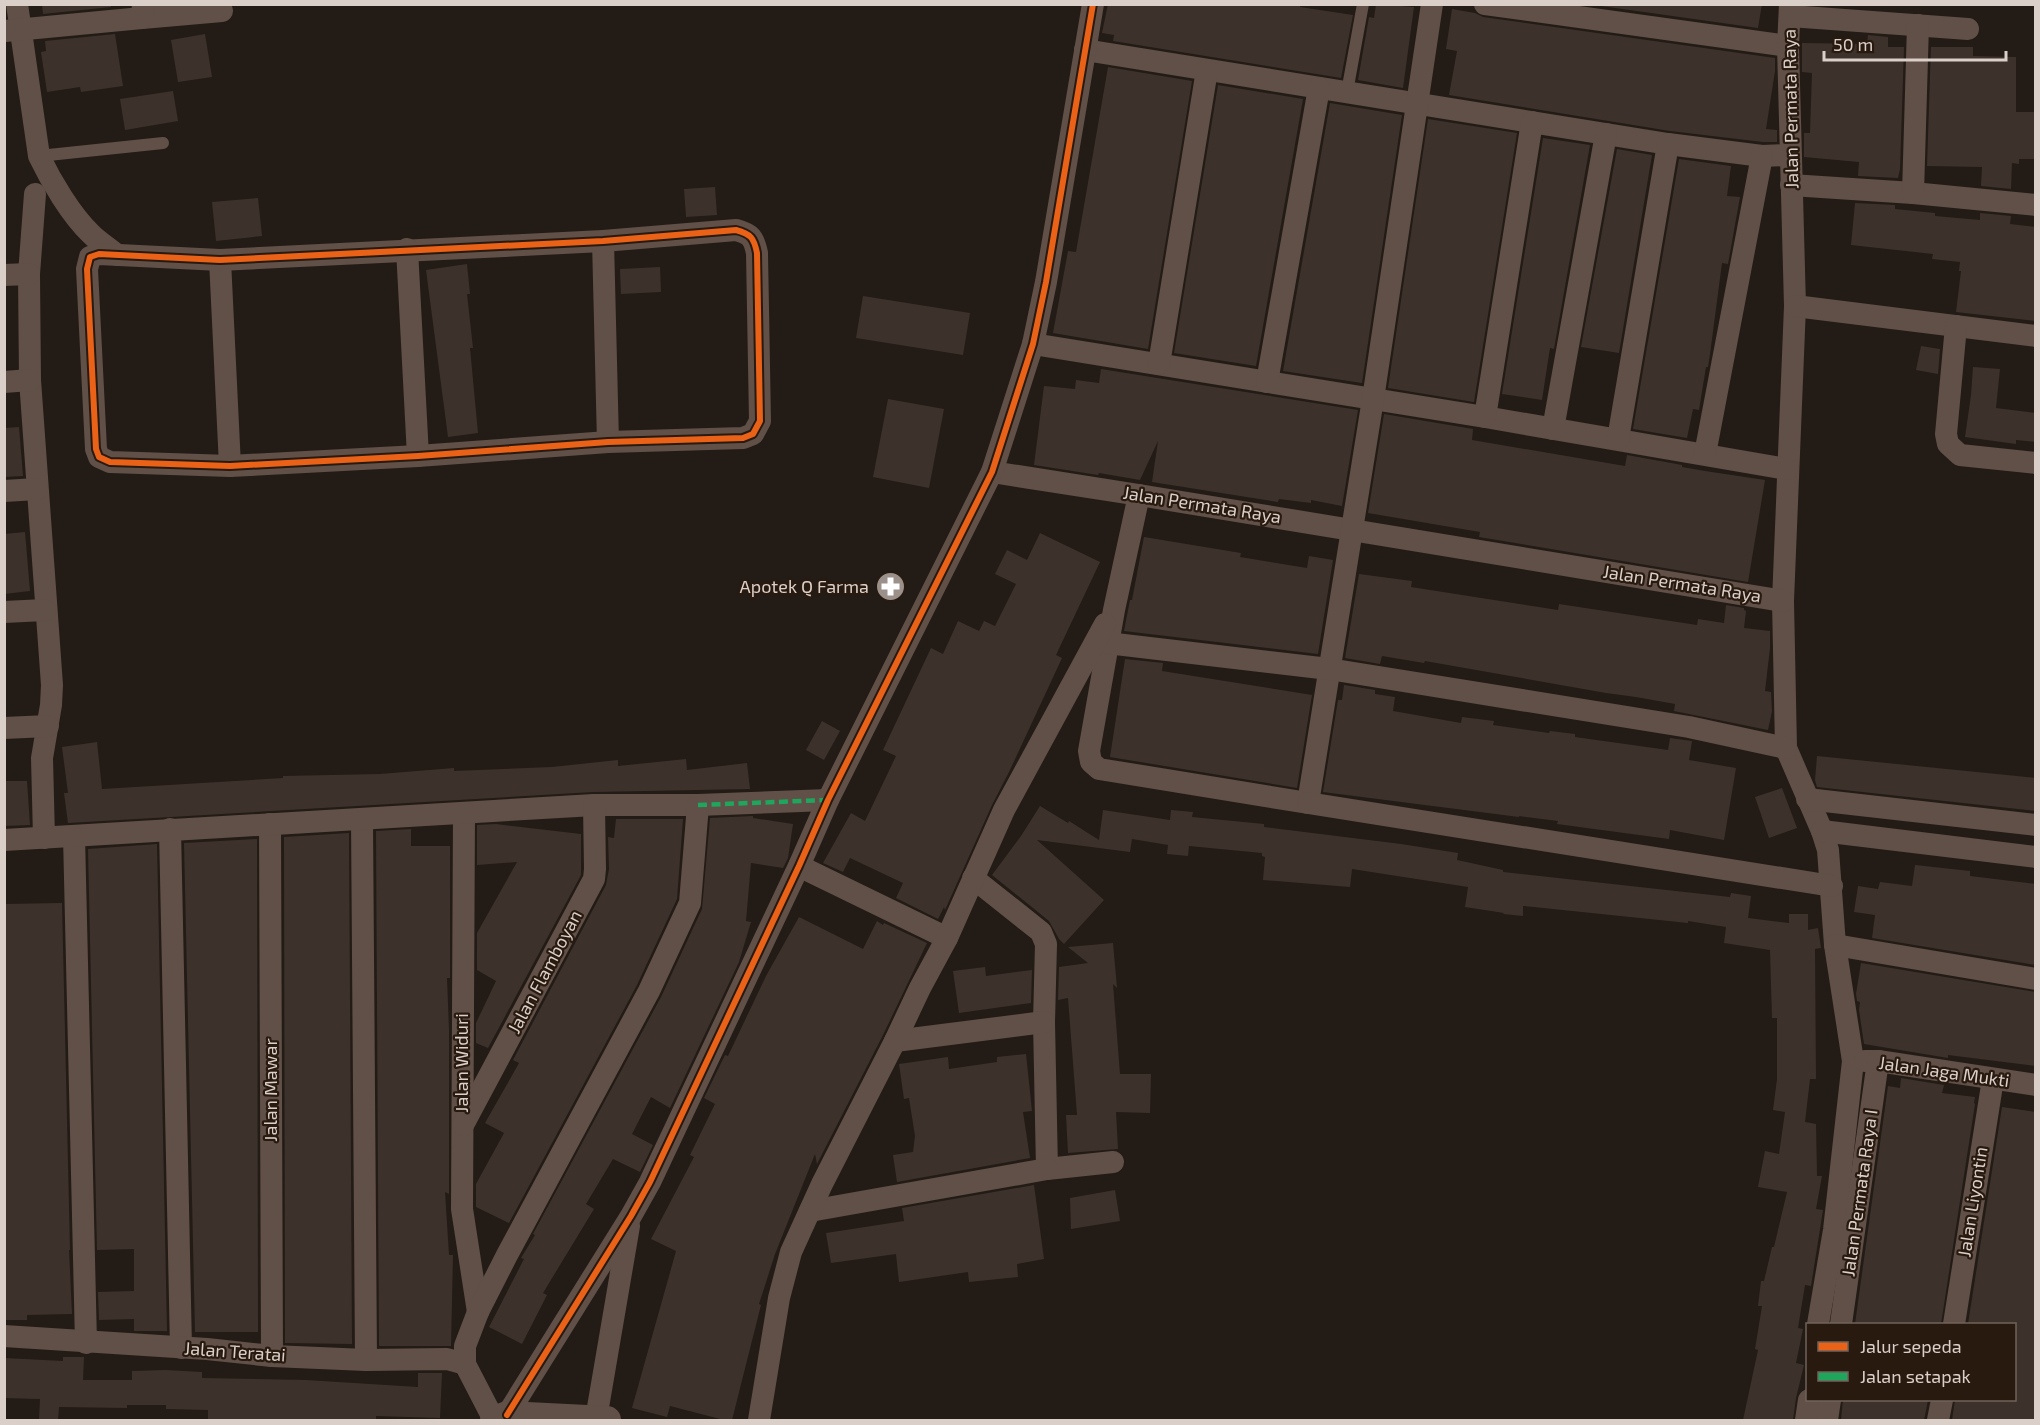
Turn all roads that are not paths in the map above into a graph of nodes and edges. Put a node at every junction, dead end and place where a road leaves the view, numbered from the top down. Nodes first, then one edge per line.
1 (17, 4) edge
2 (1093, 4) edge
3 (1363, 4) edge
4 (1432, 4) edge
5 (1485, 4) edge
6 (1790, 10) edge
7 (143, 11) edge
8 (222, 11) dead end
9 (1918, 25) junction
10 (1968, 29) dead end
11 (12, 30) edge
12 (1788, 46) junction
13 (1085, 50) junction
14 (1207, 70) junction
15 (1319, 88) junction
16 (1347, 92) junction
17 (1416, 104) junction
18 (1532, 122) junction
19 (1606, 134) junction
20 (163, 143) dead end
21 (1668, 144) junction
22 (1790, 155) junction
23 (39, 156) junction
24 (1762, 156) junction
25 (1791, 185) junction
26 (1913, 193) junction
27 (35, 194) dead end
28 (2036, 205) edge
29 (603, 241) junction
30 (407, 249) junction
31 (117, 255) junction
32 (220, 260) junction
33 (29, 274) junction
34 (4, 275) edge
35 (1795, 306) junction
36 (1956, 326) junction
37 (2036, 336) edge
38 (1033, 344) junction
39 (1159, 364) junction
40 (30, 380) junction
41 (4, 382) edge
42 (1267, 382) junction
43 (1373, 399) junction
44 (1485, 417) junction
45 (1553, 429) junction
46 (1618, 440) junction
47 (608, 442) junction
48 (1705, 454) junction
49 (418, 456) junction
50 (2036, 463) edge
51 (230, 466) junction
52 (1787, 469) junction
53 (992, 472) junction
54 (37, 489) junction
55 (4, 491) edge
56 (1139, 495) junction
57 (1351, 530) junction
58 (1783, 601) junction
59 (45, 610) junction
60 (1114, 610) junction
61 (4, 612) edge
62 (1107, 644) junction
63 (1329, 669) junction
64 (48, 726) junction
65 (4, 728) edge
66 (1786, 748) junction
67 (1807, 799) junction
68 (828, 800) junction
69 (1308, 803) junction
70 (594, 805) junction
71 (698, 806) junction
72 (464, 813) junction
73 (362, 820) junction
74 (270, 824) junction
75 (2036, 825) edge
76 (170, 829) junction
77 (1822, 831) junction
78 (74, 836) junction
79 (44, 838) junction
80 (4, 840) edge
81 (2036, 857) edge
82 (799, 866) junction
83 (973, 878) junction
84 (1832, 886) junction
85 (947, 938) junction
86 (1835, 945) junction
87 (2036, 979) edge
88 (1044, 1022) junction
89 (895, 1041) junction
90 (1853, 1061) junction
91 (1878, 1061) junction
92 (1993, 1079) junction
93 (2036, 1085) edge
94 (461, 1130) junction
95 (1113, 1162) dead end
96 (1047, 1169) junction
97 (810, 1211) junction
98 (631, 1216) junction
99 (478, 1312) junction
100 (1818, 1323) edge
101 (1841, 1323) edge
102 (1954, 1323) edge
103 (4, 1336) edge
104 (86, 1342) junction
105 (181, 1348) junction
106 (272, 1356) junction
107 (366, 1360) junction
108 (465, 1364) junction
109 (1809, 1401) edge
110 (1830, 1401) edge
111 (1942, 1401) edge
112 (498, 1419) edge
113 (602, 1420) edge
114 (759, 1420) edge
115 (1806, 1420) edge
116 (1827, 1420) edge
117 (1938, 1420) edge

1 - 11 street
2 - 13 street
3 - 16 lane
4 - 17 street
5 - 12 street
6 - 9 street
6 - 12 street, Jalan Permata Raya
7 - 8 street
7 - 11 street
9 - 10 street
9 - 26 street
11 - 23 street
12 - 22 street, Jalan Permata Raya
13 - 14 street
13 - 38 street
14 - 15 street
14 - 39 street
15 - 16 street
15 - 42 street
16 - 17 street
17 - 18 street
17 - 43 street
18 - 19 street
18 - 44 street
19 - 21 street
19 - 45 street
20 - 23 lane
21 - 24 street
21 - 46 street
22 - 24 street
22 - 25 street, Jalan Permata Raya
23 - 31 street
24 - 48 street
25 - 26 street
25 - 35 street, Jalan Permata Raya
26 - 28 street
27 - 33 street
29 - 30 street
29 - 47 street
29 - 47 street
30 - 32 street
30 - 49 street
31 - 32 street
31 - 51 street
32 - 51 street
33 - 34 street
33 - 40 street
35 - 36 street
35 - 52 street, Jalan Permata Raya
36 - 37 street
36 - 50 street
38 - 39 street
38 - 53 street
39 - 42 street
40 - 41 street
40 - 54 street
42 - 43 street
43 - 44 street
43 - 57 street
44 - 45 street
45 - 46 street
46 - 48 street
47 - 49 street
48 - 52 street
49 - 51 street
52 - 58 street, Jalan Permata Raya
53 - 56 street, Jalan Permata Raya
53 - 68 street
54 - 55 street
54 - 59 street
56 - 57 street, Jalan Permata Raya
56 - 60 street
57 - 58 street, Jalan Permata Raya
57 - 63 street
58 - 66 street
59 - 61 street
59 - 64 street
60 - 62 street
60 - 83 street
62 - 63 street
62 - 69 street
63 - 66 street
63 - 69 street
64 - 65 street
64 - 79 street
66 - 67 street, Jalan Permata Raya I
67 - 75 street
67 - 77 street, Jalan Permata Raya I
68 - 71 street
68 - 82 street
69 - 84 street
70 - 71 street
70 - 72 street
70 - 94 street, Jalan Flamboyan
71 - 99 street
72 - 73 street
72 - 94 street, Jalan Widuri
73 - 74 street
73 - 107 street
74 - 76 street
74 - 106 street, Jalan Mawar
76 - 78 street
76 - 105 street
77 - 81 street
77 - 84 street, Jalan Permata Raya I
78 - 79 street
78 - 104 street
79 - 80 street
82 - 85 street
82 - 98 street
83 - 85 street
83 - 88 street
84 - 86 street, Jalan Permata Raya I
85 - 89 street
86 - 87 street
86 - 90 street, Jalan Permata Raya I
88 - 89 street
88 - 96 street
89 - 97 street
90 - 91 street, Jalan Jaga Mukti
90 - 100 street, Jalan Permata Raya I
91 - 92 street, Jalan Jaga Mukti
91 - 101 street, Jalan Permata Raya I
92 - 93 street, Jalan Jaga Mukti
92 - 102 street, Jalan Liyontin
94 - 99 street, Jalan Widuri
95 - 96 street
96 - 97 street
97 - 114 street
98 - 112 street
98 - 113 street
99 - 108 street
103 - 104 street, Jalan Teratai
104 - 105 street, Jalan Teratai
105 - 106 street, Jalan Teratai
106 - 107 street, Jalan Teratai
107 - 108 street, Jalan Teratai
108 - 112 street
109 - 115 street
110 - 116 street
111 - 117 street
112 - 113 street

